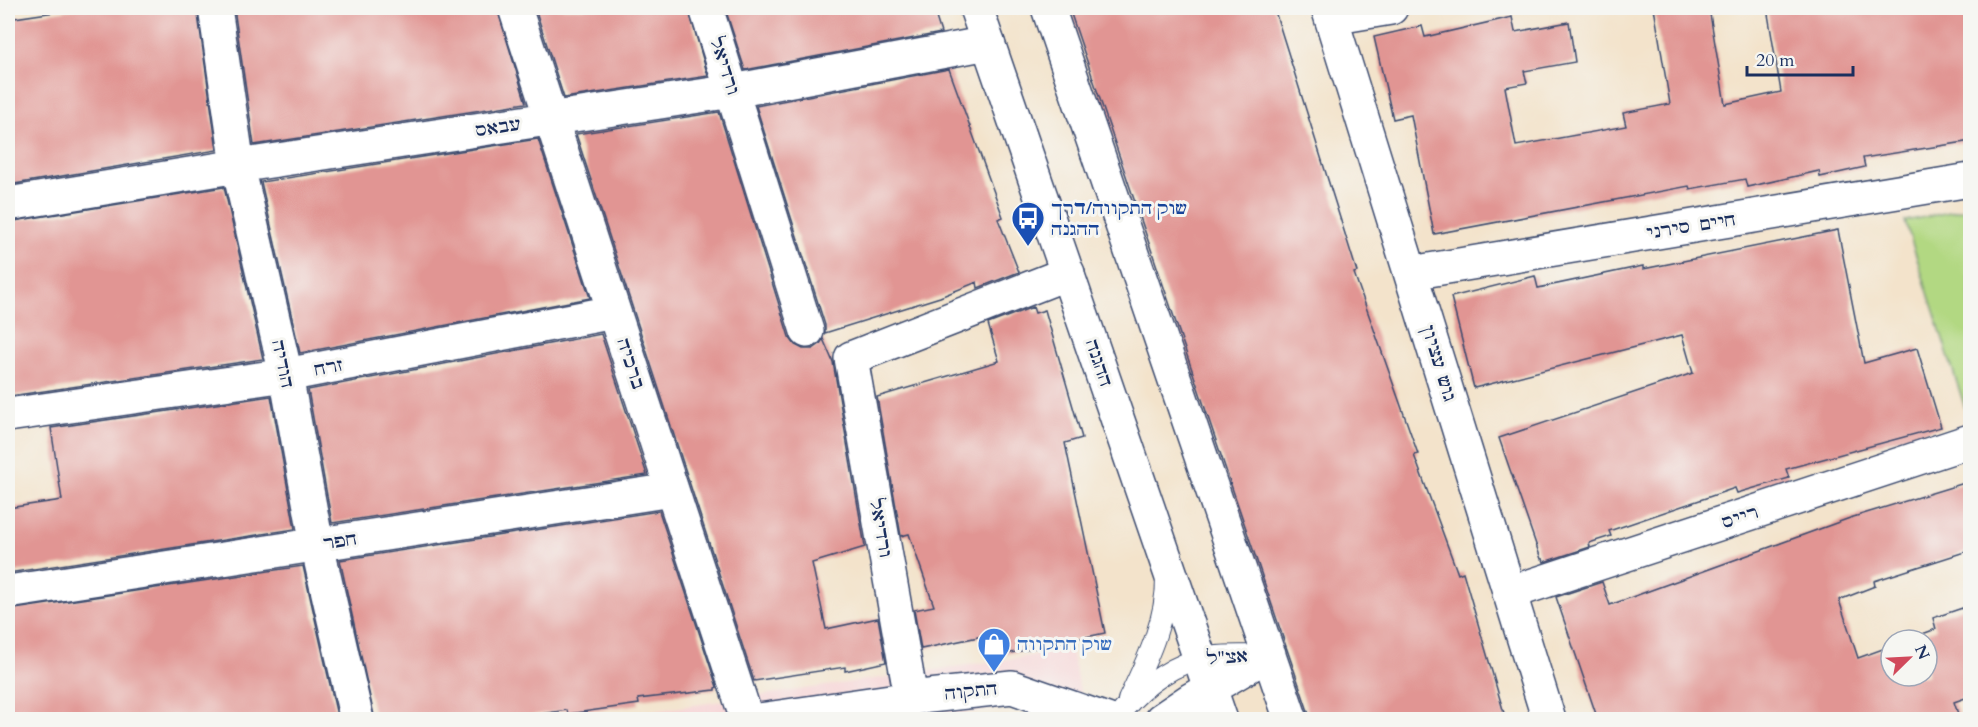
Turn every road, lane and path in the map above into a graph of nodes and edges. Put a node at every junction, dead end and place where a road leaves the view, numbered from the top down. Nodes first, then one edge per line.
1 (215, 8) edge
2 (515, 8) edge
3 (706, 8) edge
4 (976, 8) edge
5 (1048, 8) edge
6 (1391, 8) edge
7 (1330, 13) edge
8 (988, 43) junction
9 (733, 91) junction
10 (551, 119) junction
11 (238, 166) junction
12 (1971, 180) edge
13 (8, 204) edge
14 (1068, 273) junction
15 (1411, 273) junction
16 (614, 312) junction
17 (807, 331) dead end
18 (286, 375) junction
19 (8, 415) edge
20 (1971, 441) edge
21 (672, 490) junction
22 (317, 545) junction
23 (1165, 556) junction
24 (8, 592) edge
25 (1509, 593) junction
26 (1269, 654) junction
27 (1198, 658) junction
28 (910, 698) junction
29 (1215, 705) edge
30 (1116, 715) edge
31 (357, 720) edge
32 (747, 720) edge
33 (759, 720) edge
34 (1161, 720) edge
35 (1291, 720) edge
36 (1549, 720) edge

1 - 11 street, הודיה
2 - 10 street, ברכיה
3 - 9 street, ורדיאל
4 - 8 street, ההגנה
5 - 26 street
6 - 7 street
7 - 15 street, גוש עציון
8 - 9 street, עבאס
8 - 14 street, ההגנה
9 - 10 street, עבאס
9 - 17 street, ורדיאל
10 - 11 street, עבאס
10 - 16 street, ברכיה
11 - 13 street, עבאס
11 - 18 street, הודיה
12 - 15 street, חיים סירני
14 - 23 street, ההגנה
14 - 28 street, ורדיאל
15 - 25 street, גוש עציון
16 - 18 street, זרח
16 - 21 street, ברכיה
18 - 19 street, זרח
18 - 22 street, הודיה
20 - 25 street, רייס
21 - 22 street, חפר
21 - 32 street, ברכיה
22 - 24 street, חפר
22 - 31 street, הודיה
23 - 27 street, ההגנה
23 - 30 lane
25 - 36 street, גוש עציון
26 - 27 lane, אצ"ל
26 - 29 street, אצ"ל
26 - 35 street
27 - 29 street, ההגנה
27 - 30 lane, אצ"ל
28 - 30 street, התקוה
28 - 33 street, התקוה
29 - 34 street, אצ"ל

